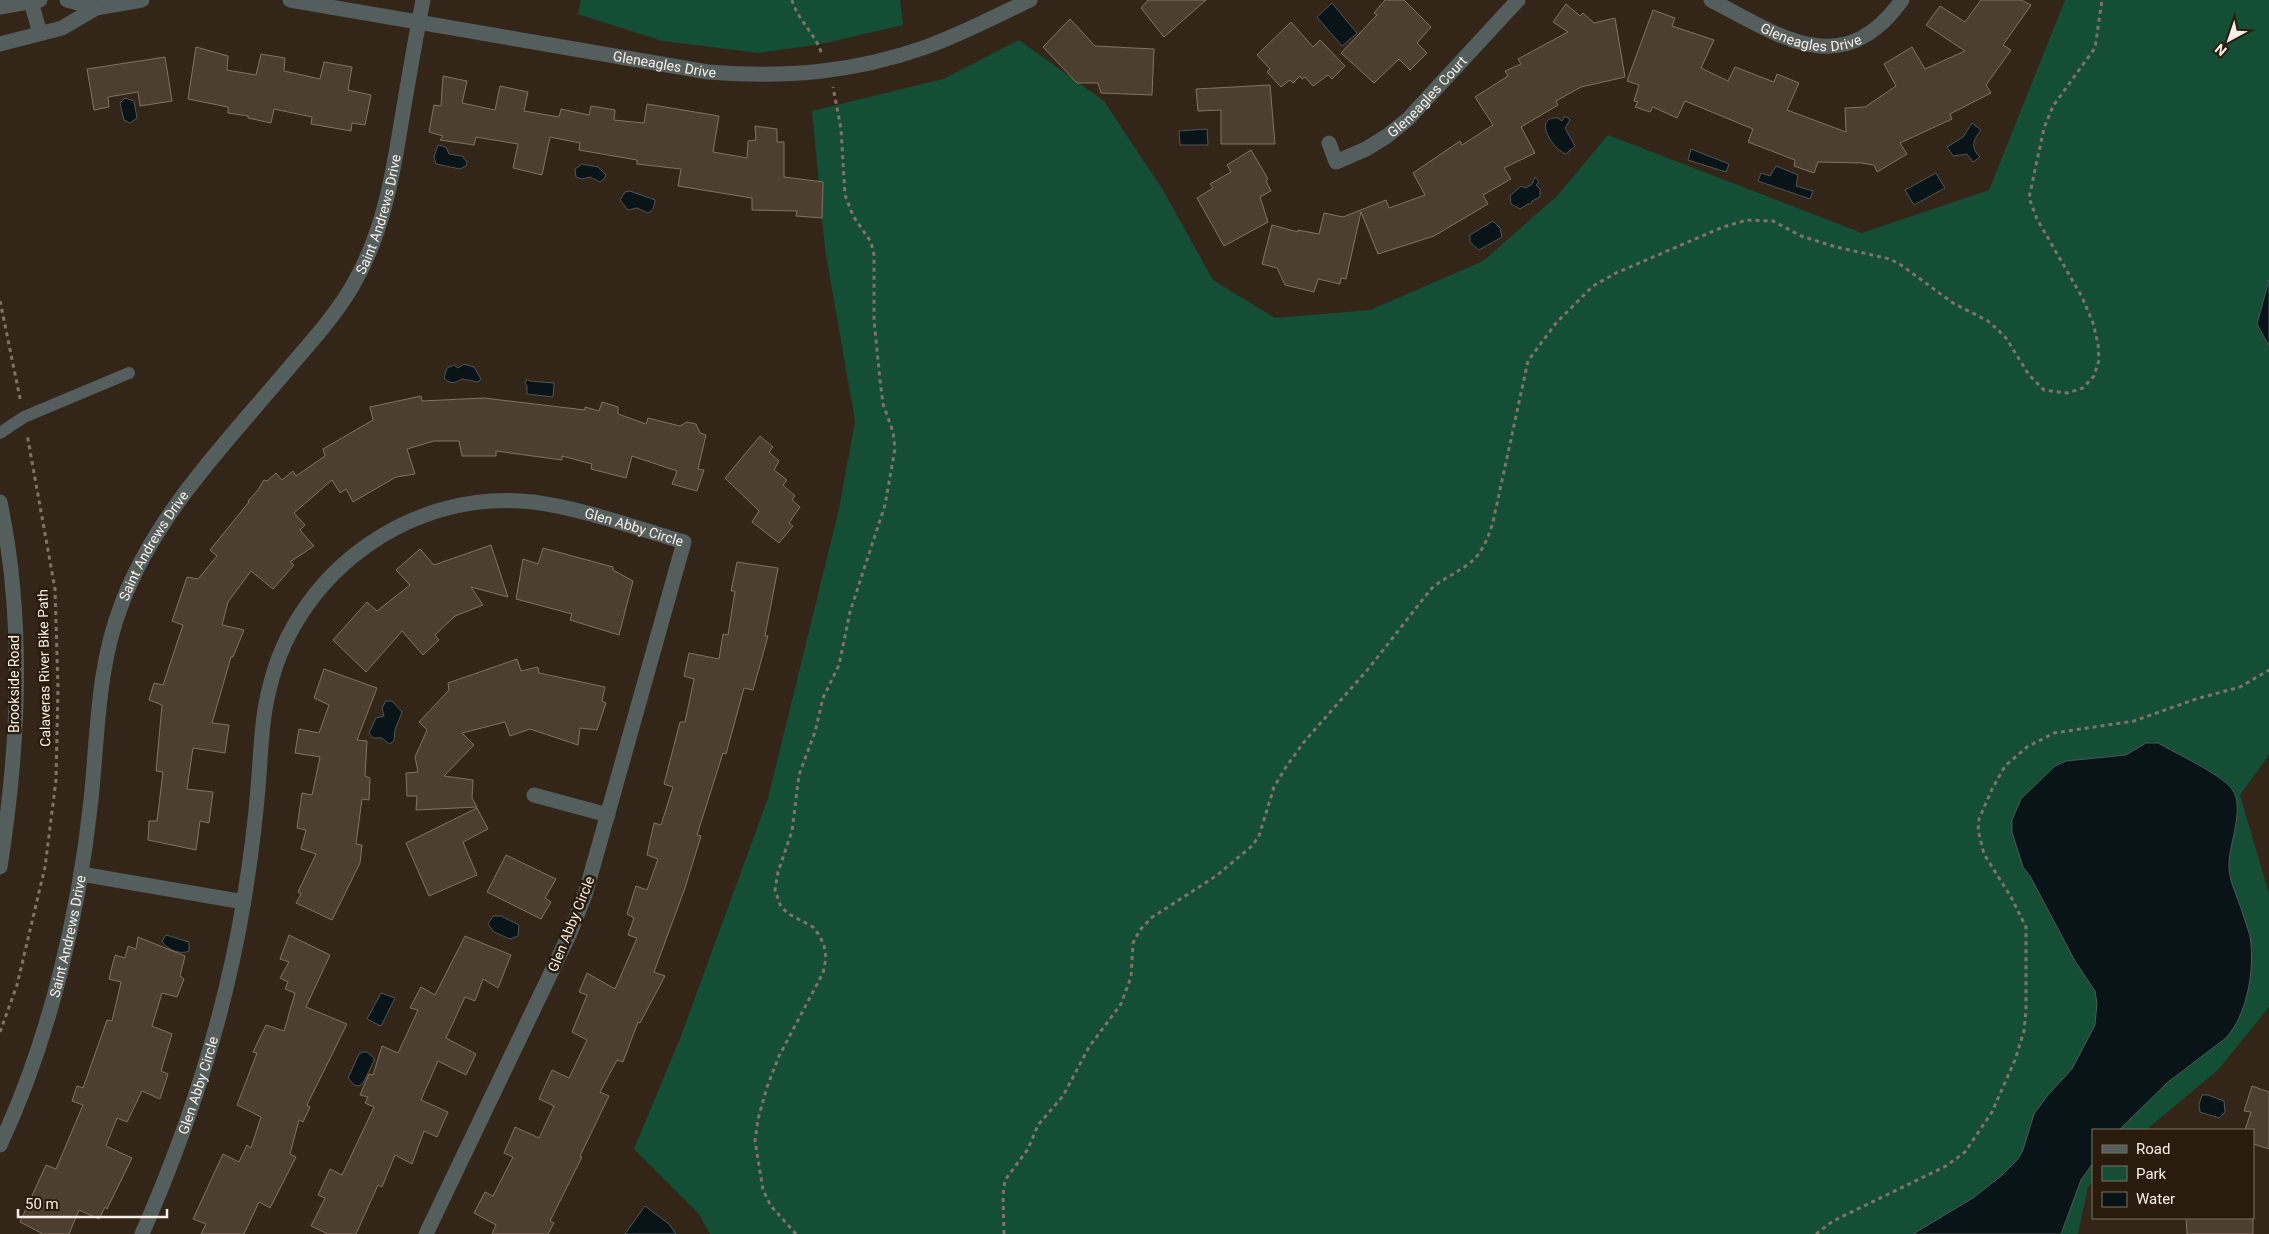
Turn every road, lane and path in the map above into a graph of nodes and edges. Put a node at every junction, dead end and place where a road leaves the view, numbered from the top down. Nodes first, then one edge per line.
1 (67, 0) edge
2 (142, 0) edge
3 (290, 0) edge
4 (423, 0) edge
5 (792, 0) edge
6 (1030, 0) edge
7 (1518, 0) edge
8 (1711, 0) edge
9 (1902, 0) edge
10 (2102, 0) edge
11 (36, 1) edge
12 (0, 7) edge
13 (96, 8) junction
14 (419, 22) junction
15 (40, 34) junction
16 (0, 44) edge
17 (828, 71) junction
18 (1329, 143) dead end
19 (0, 301) edge
20 (129, 373) dead end
21 (24, 417) junction
22 (0, 433) edge
23 (0, 502) edge
24 (2269, 670) edge
25 (534, 795) dead end
26 (608, 815) junction
27 (0, 867) edge
28 (81, 874) junction
29 (244, 902) junction
30 (0, 1032) edge
31 (0, 1145) edge
32 (142, 1234) edge
33 (426, 1234) edge
34 (796, 1234) edge
35 (1004, 1234) edge
36 (1816, 1234) edge

1 - 13 street
2 - 13 street
3 - 14 street, Gleneagles Drive
4 - 14 street, Saint Andrews Drive
5 - 17 path
6 - 17 street, Gleneagles Drive
7 - 18 street, Gleneagles Court
8 - 9 street, Gleneagles Drive
10 - 35 path
11 - 12 street
11 - 15 street
13 - 15 street
14 - 17 street, Gleneagles Drive
14 - 28 street, Saint Andrews Drive
15 - 16 street
17 - 34 path
19 - 21 path, Calaveras River Bike Path
20 - 21 lane
21 - 22 lane
21 - 30 path, Calaveras River Bike Path
23 - 27 street, Brookside Road
24 - 36 path
25 - 26 street
26 - 29 street, Glen Abby Circle
26 - 33 street, Glen Abby Circle
28 - 29 street
28 - 31 street, Saint Andrews Drive
29 - 32 street, Glen Abby Circle

